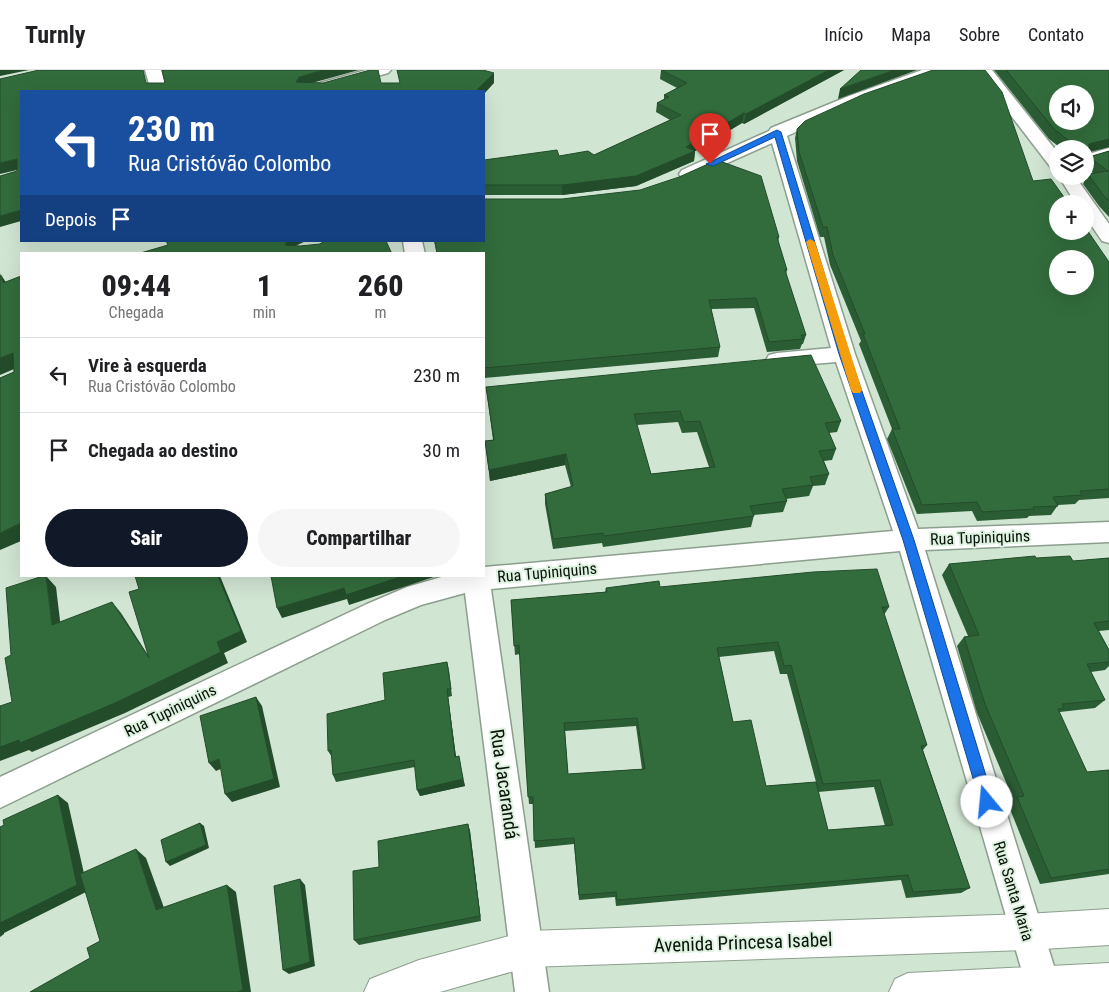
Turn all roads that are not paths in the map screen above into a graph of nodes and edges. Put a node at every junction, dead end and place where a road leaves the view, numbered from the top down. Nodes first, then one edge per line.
1 (153, 70) edge
2 (383, 70) edge
3 (937, 70) edge
4 (984, 70) edge
5 (159, 90) edge
6 (312, 90) edge
7 (777, 132) junction
8 (1049, 153) edge
9 (1109, 153) edge
10 (1094, 157) edge
11 (672, 181) edge
12 (1072, 185) edge
13 (1109, 237) edge
14 (844, 354) junction
15 (756, 362) edge
16 (1109, 532) edge
17 (908, 540) junction
18 (485, 576) edge
19 (476, 577) edge
20 (0, 793) edge
21 (1109, 927) edge
22 (1026, 932) junction
23 (528, 949) junction
24 (1109, 982) edge
25 (1044, 989) edge
26 (383, 992) edge
27 (532, 992) edge
28 (908, 992) edge

1 - 5 street
2 - 6 street
3 - 7 street
4 - 8 street
7 - 11 street
7 - 14 street, Rua Santa Maria
9 - 10 street
12 - 13 street
14 - 15 street
14 - 17 street, Rua Santa Maria
16 - 17 street, Rua Tupiniquins
17 - 18 street, Rua Tupiniquins
17 - 22 street, Rua Santa Maria
19 - 20 street, Rua Tupiniquins
19 - 23 street, Rua Jacarandá
21 - 22 main road, Avenida Princesa Isabel
22 - 23 main road, Avenida Princesa Isabel
22 - 25 street, Rua Santa Maria
23 - 26 main road, Avenida Princesa Isabel
23 - 27 street, Rua Jacarandá
24 - 25 main road
25 - 28 main road

